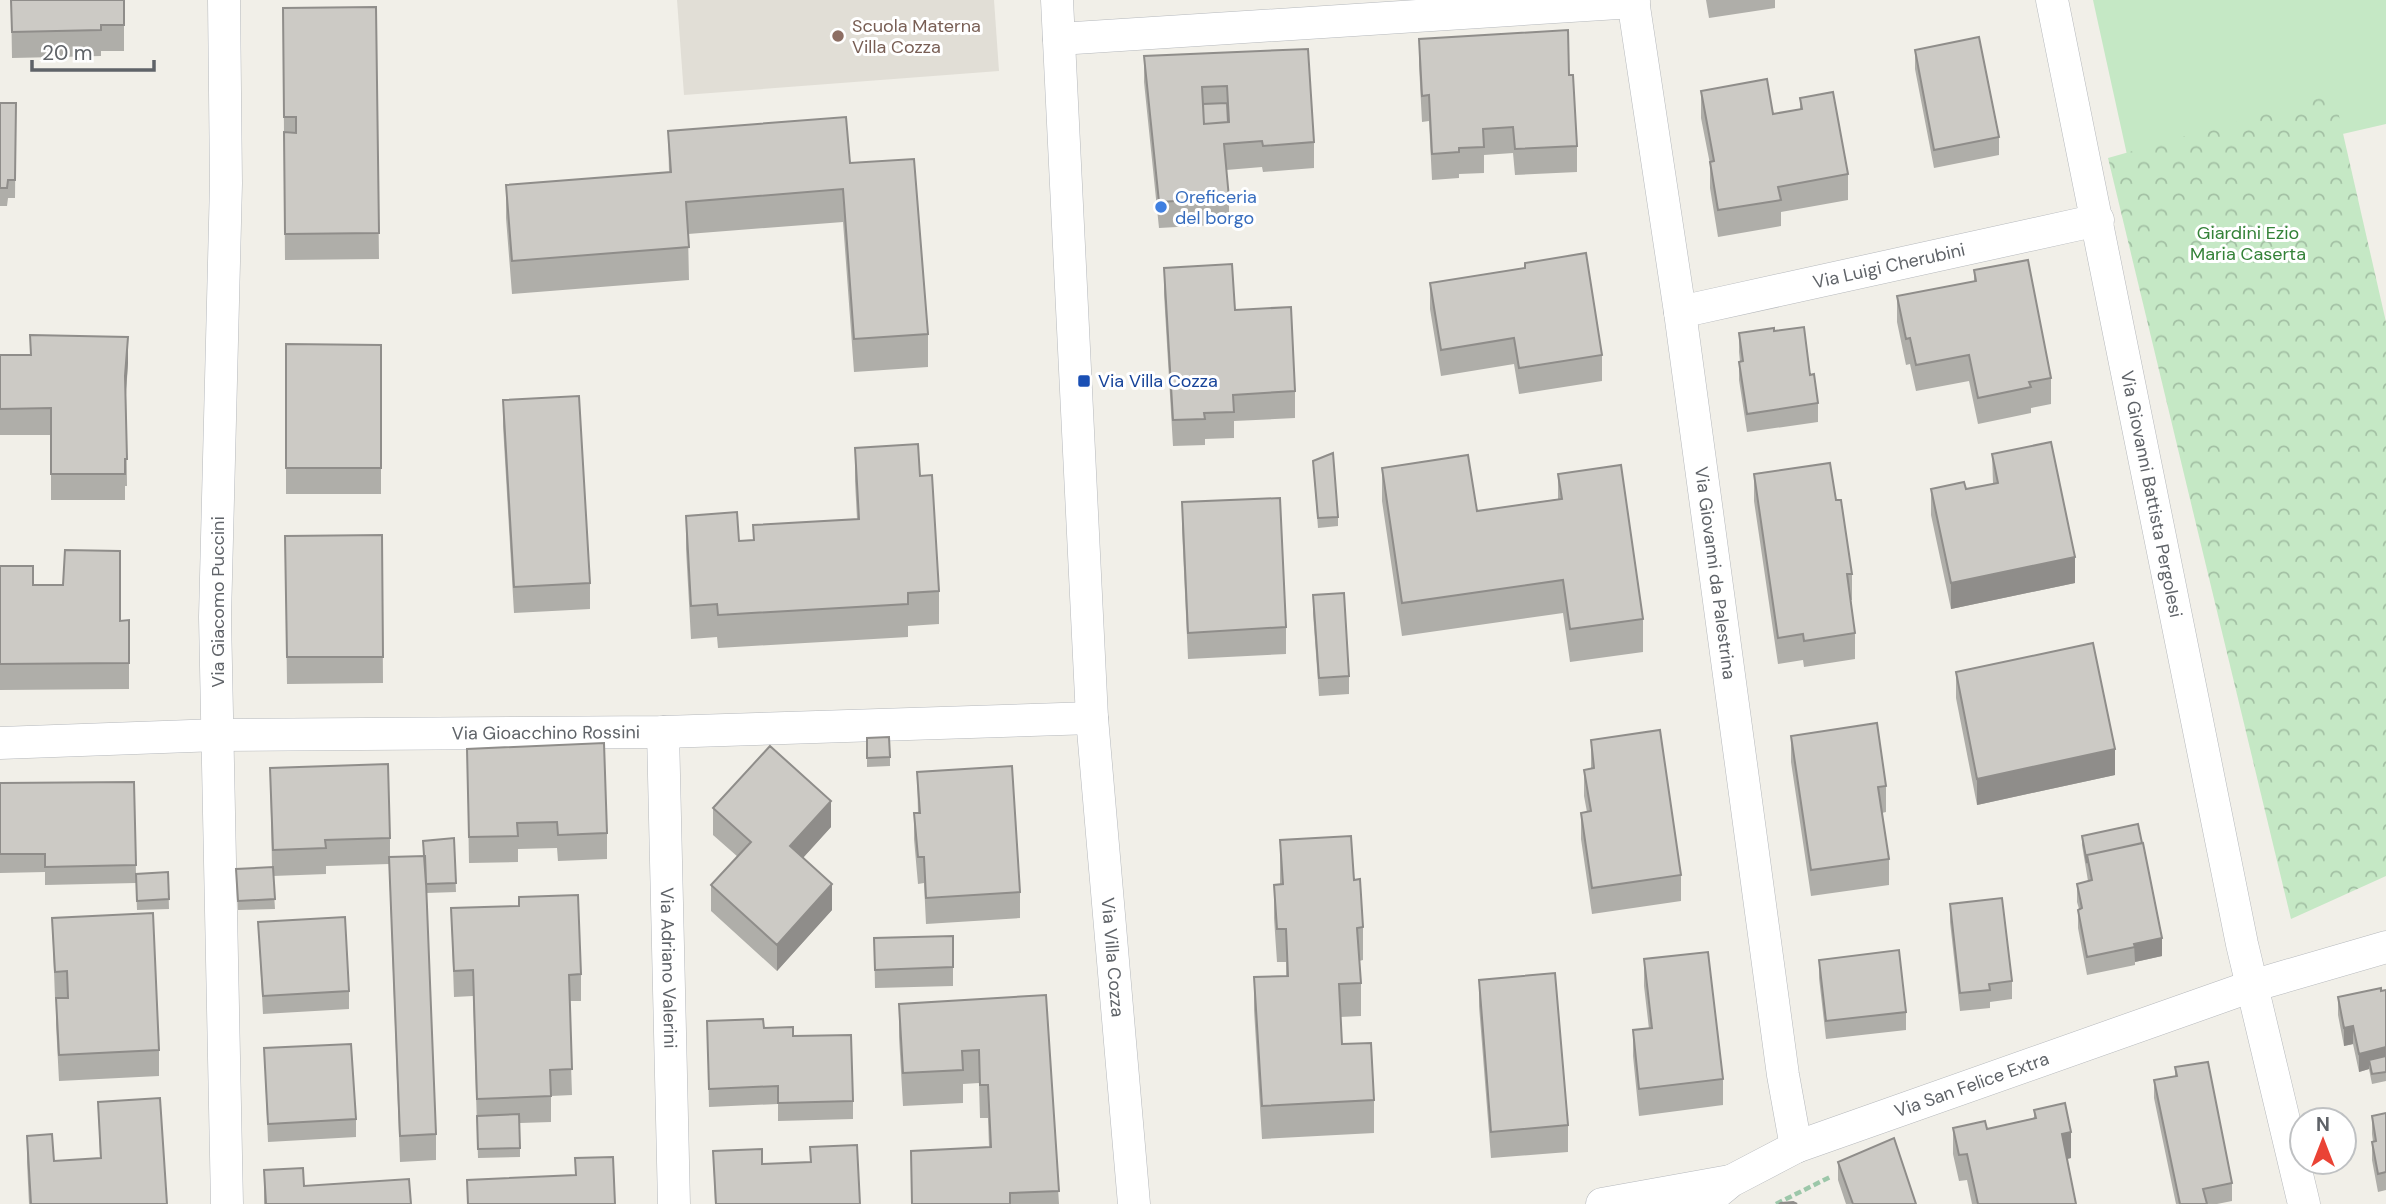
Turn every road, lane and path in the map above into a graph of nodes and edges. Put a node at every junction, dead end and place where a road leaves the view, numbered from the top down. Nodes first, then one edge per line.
1 (224, 0) edge
2 (1057, 0) edge
3 (2052, 0) edge
4 (1633, 1) edge
5 (1059, 39) junction
6 (2098, 220) junction
7 (1680, 312) junction
8 (1092, 718) junction
9 (663, 732) junction
10 (218, 735) junction
11 (0, 743) edge
12 (2386, 947) edge
13 (2252, 986) junction
14 (1796, 1147) junction
15 (1731, 1181) junction
16 (227, 1204) edge
17 (674, 1204) edge
18 (1134, 1204) edge
19 (1602, 1204) edge
20 (1703, 1204) edge
21 (2304, 1204) edge

1 - 10 street, Via Giacomo Puccini
2 - 5 street, Via Villa Cozza
3 - 6 street, Via Giovanni Battista Pergolesi
4 - 5 street
4 - 7 street, Via Giovanni da Palestrina
5 - 8 street, Via Villa Cozza
6 - 7 street, Via Luigi Cherubini
6 - 13 street, Via Giovanni Battista Pergolesi
7 - 14 street, Via Giovanni da Palestrina
8 - 9 street, Via Gioacchino Rossini
8 - 18 street, Via Villa Cozza
9 - 10 street, Via Gioacchino Rossini
9 - 17 street, Via Adriano Valerini
10 - 11 street, Via Gioacchino Rossini
10 - 16 street, Via Giacomo Puccini
12 - 13 street, Via San Felice Extra
13 - 14 street, Via San Felice Extra
13 - 21 street
14 - 15 street, Via San Felice Extra
15 - 19 street
15 - 20 street, Via San Felice Extra

